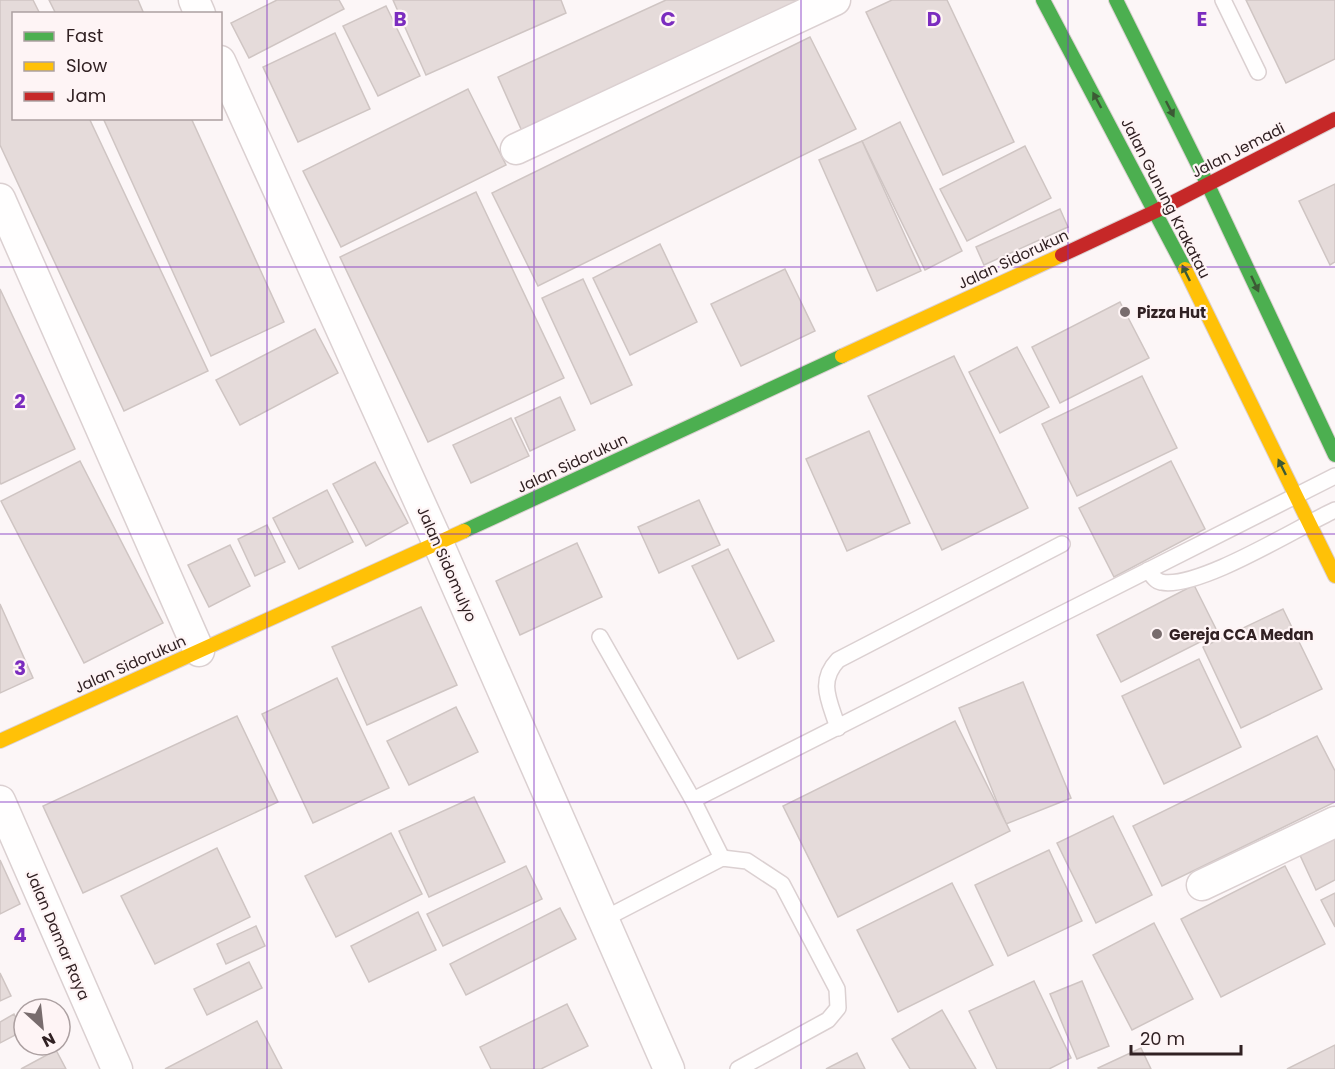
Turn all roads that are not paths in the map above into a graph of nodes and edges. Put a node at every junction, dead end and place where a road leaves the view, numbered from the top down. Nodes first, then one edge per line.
1 (835, 0) edge
2 (1043, 0) edge
3 (1116, 0) edge
4 (1223, 0) edge
5 (222, 65) edge
6 (1258, 72) dead end
7 (1335, 118) edge
8 (516, 149) dead end
9 (1208, 185) junction
10 (0, 199) edge
11 (1156, 211) junction
12 (1335, 455) edge
13 (1335, 476) edge
14 (1296, 496) junction
15 (1335, 510) edge
16 (1309, 522) junction
17 (438, 543) junction
18 (1062, 544) dead end
19 (1148, 570) junction
20 (1335, 576) edge
21 (600, 637) dead end
22 (199, 651) junction
23 (838, 728) junction
24 (0, 741) edge
25 (693, 800) junction
26 (0, 801) edge
27 (1335, 822) edge
28 (722, 858) junction
29 (1202, 885) dead end
30 (604, 919) junction
31 (117, 1069) edge
32 (669, 1069) edge
33 (738, 1069) edge

1 - 8 street
11 -> 2 street, Jalan Gunung Krakatau
3 -> 9 street
4 - 6 lane
5 - 17 street, Jalan Sidomulyo
7 - 9 street, Jalan Jemadi
9 - 11 street, Jalan Jemadi
9 -> 12 street
10 - 22 street
14 -> 11 street, Jalan Gunung Krakatau
11 - 17 street, Jalan Sidorukun
13 - 14 lane
14 - 16 street, Jalan Gunung Krakatau
14 - 19 lane
15 - 16 lane
16 - 19 lane
16 - 20 street, Jalan Gunung Krakatau
17 - 22 street, Jalan Sidorukun
17 - 30 street, Jalan Sidomulyo
18 - 23 lane
19 - 23 lane
21 - 25 lane
22 - 24 street, Jalan Sidorukun
23 - 25 lane
25 - 28 lane
26 - 31 street, Jalan Damar Raya
27 - 29 street
28 - 30 lane
28 - 33 lane
30 - 32 street, Jalan Sidomulyo

